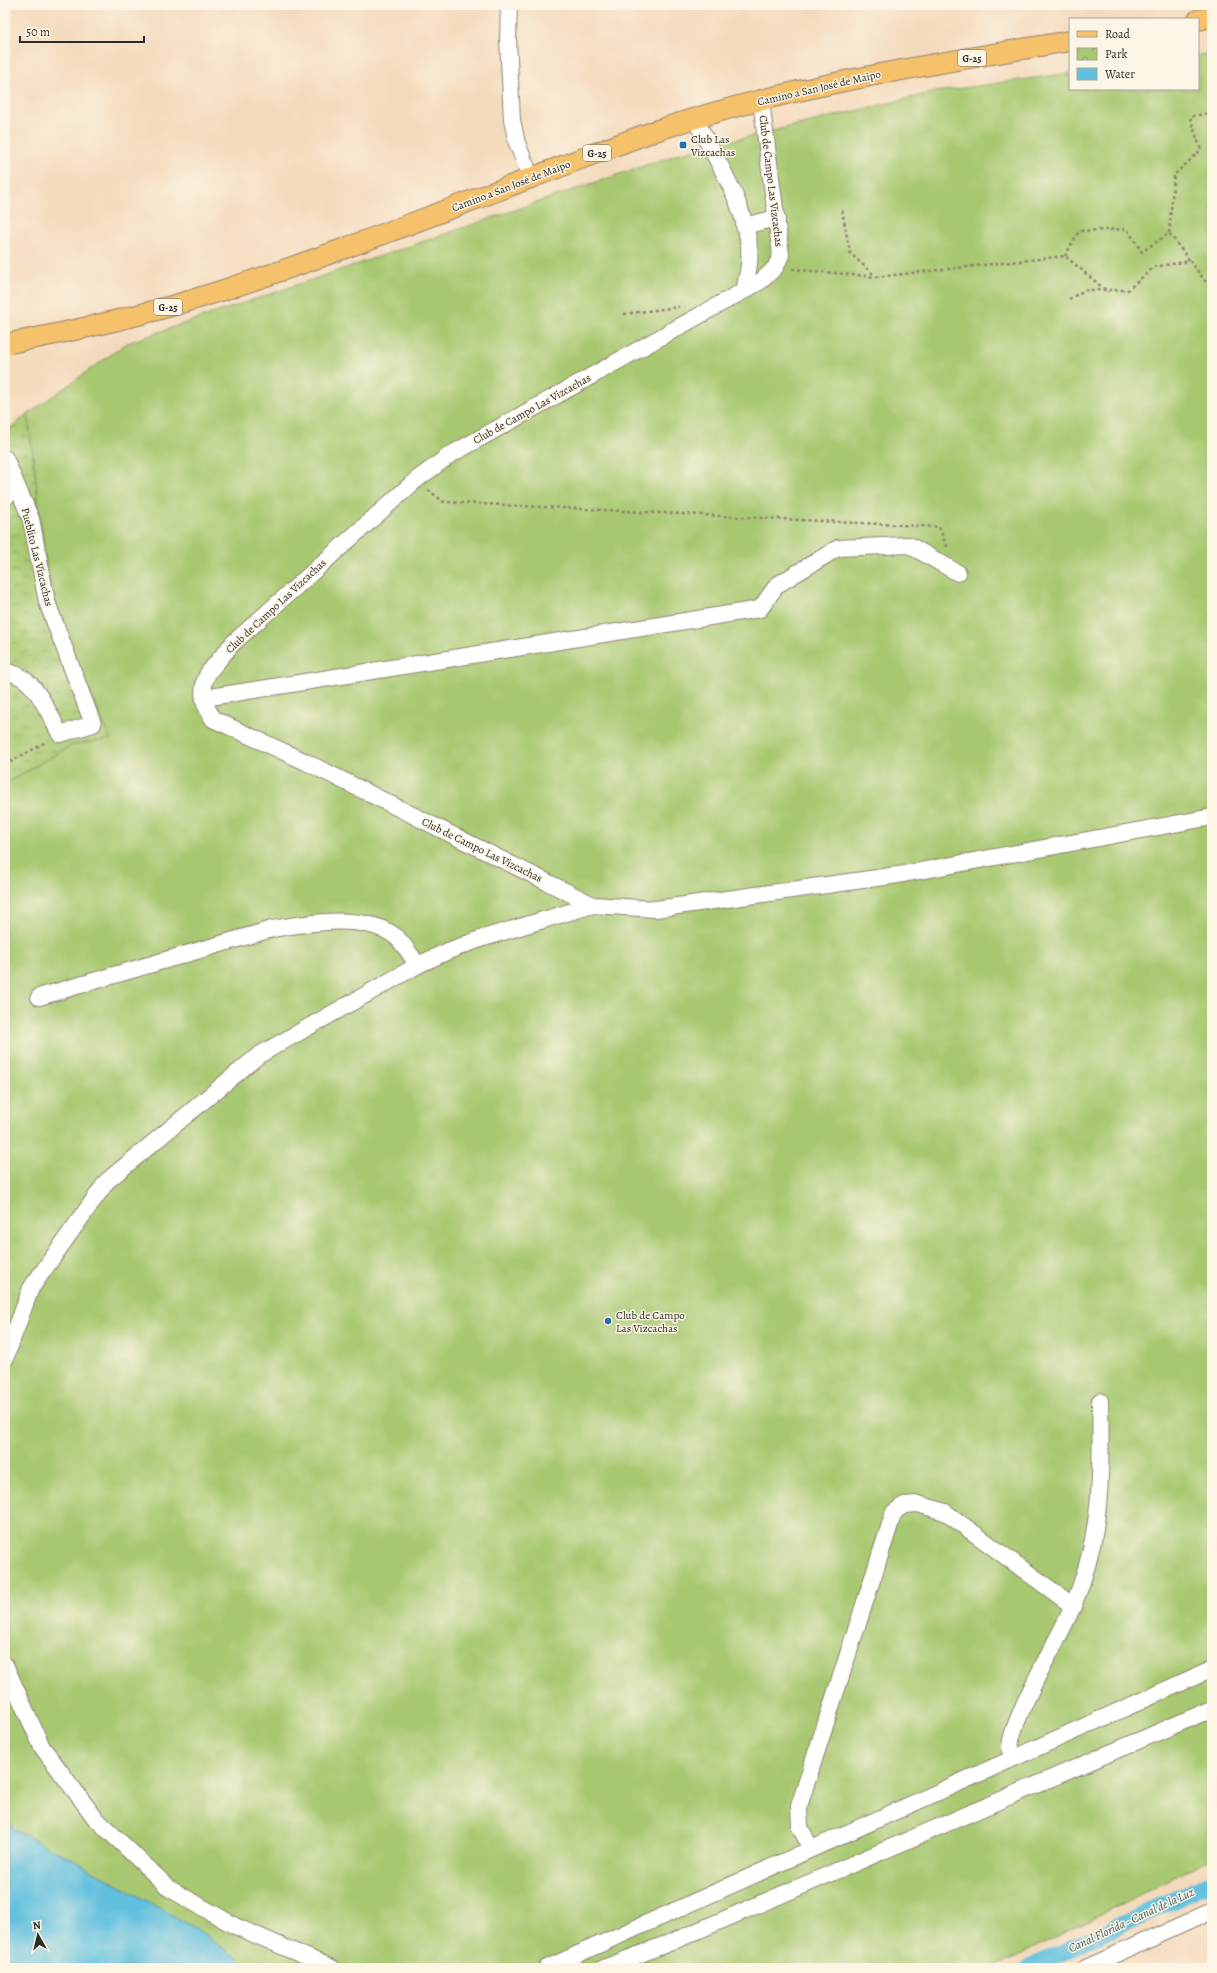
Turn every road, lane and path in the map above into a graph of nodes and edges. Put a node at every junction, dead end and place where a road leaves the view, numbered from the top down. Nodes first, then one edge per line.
1 (509, 5) edge
2 (1212, 17) edge
3 (1199, 20) edge
4 (1069, 41) edge
5 (761, 101) junction
6 (1212, 112) edge
7 (695, 119) junction
8 (531, 178) junction
9 (842, 210) dead end
10 (776, 218) junction
11 (744, 226) junction
12 (1169, 233) junction
13 (1064, 256) junction
14 (1190, 262) junction
15 (775, 268) junction
16 (876, 277) junction
17 (1212, 290) edge
18 (744, 291) junction
19 (1108, 292) junction
20 (1069, 299) dead end
21 (686, 306) dead end
22 (624, 314) dead end
23 (5, 344) edge
24 (5, 458) edge
25 (416, 480) junction
26 (16, 486) junction
27 (5, 498) edge
28 (958, 573) joint
29 (5, 672) edge
30 (204, 698) junction
31 (60, 734) junction
32 (5, 765) edge
33 (1212, 816) edge
34 (592, 904) junction
35 (418, 965) junction
36 (38, 996) dead end
37 (5, 1359) edge
38 (1100, 1400) dead end
39 (1072, 1606) junction
40 (5, 1665) edge
41 (1212, 1668) edge
42 (1212, 1709) edge
43 (1013, 1758) junction
44 (811, 1849) junction
45 (1212, 1911) edge
46 (332, 1968) edge
47 (547, 1968) edge
48 (604, 1968) edge
49 (1086, 1968) edge

1 - 8 lane
2 - 3 main road
4 - 5 main road, Camino a San José de Maipo / G-25
5 - 7 main road, Camino a San José de Maipo / G-25
5 - 10 lane, Club de Campo Las Vizcachas
6 - 12 path
7 - 8 main road, Camino a San José de Maipo / G-25
7 - 11 lane
8 - 23 main road, Camino a San José de Maipo / G-25
9 - 16 path
10 - 11 lane
10 - 15 lane, Club de Campo Las Vizcachas
11 - 18 lane
12 - 13 path
12 - 14 path
13 - 16 path
13 - 19 path
14 - 17 path
14 - 19 path
15 - 16 path
15 - 18 lane, Club de Campo Las Vizcachas
18 - 25 lane, Club de Campo Las Vizcachas
19 - 20 path
21 - 22 path
24 - 26 lane, Pueblito Las Vizcachas
25 - 28 path
25 - 30 lane, Club de Campo Las Vizcachas
26 - 27 lane
26 - 31 lane, Pueblito Las Vizcachas
28 - 30 lane
29 - 31 lane
30 - 34 lane, Club de Campo Las Vizcachas
31 - 32 path
33 - 34 lane
34 - 35 lane
35 - 36 lane
35 - 37 lane
38 - 39 lane
39 - 43 lane
39 - 44 lane
40 - 46 lane
41 - 43 lane
42 - 48 lane
43 - 44 lane
44 - 47 lane
45 - 49 lane

